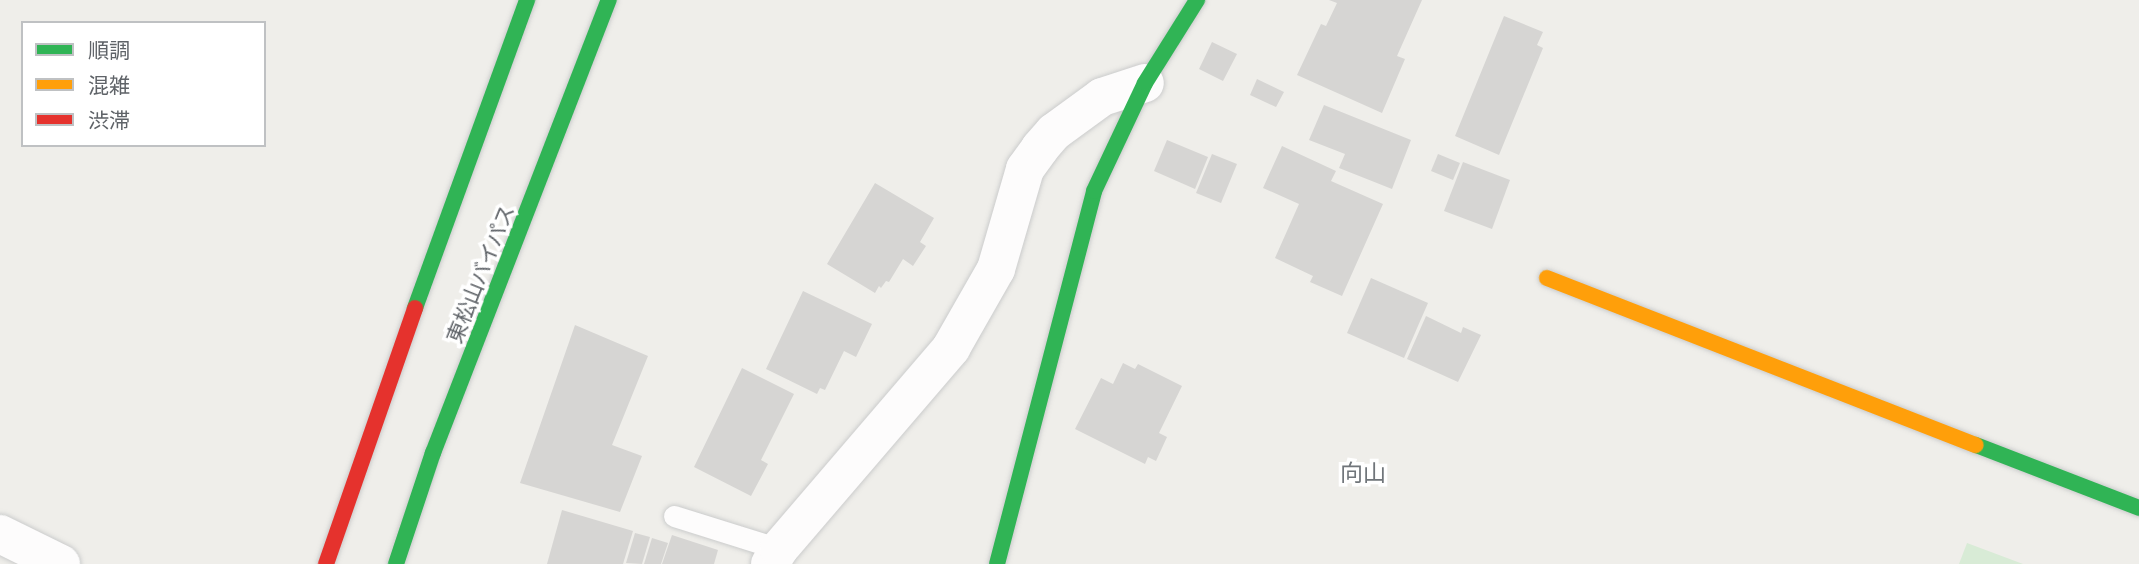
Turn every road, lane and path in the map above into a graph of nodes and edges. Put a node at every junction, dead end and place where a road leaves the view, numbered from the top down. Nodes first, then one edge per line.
1 (527, 0) edge
2 (609, 0) edge
3 (1197, 0) edge
4 (1145, 83) junction
5 (1547, 278) dead end
6 (2139, 508) edge
7 (674, 516) dead end
8 (0, 534) edge
9 (774, 557) edge
10 (61, 564) edge
11 (326, 564) edge
12 (396, 564) edge
13 (997, 564) edge

1 - 11 main road
2 - 12 main road, 東松山バイパス
3 - 4 main road
4 - 9 street
4 - 13 main road
5 - 6 main road
7 - 9 lane
8 - 10 street

